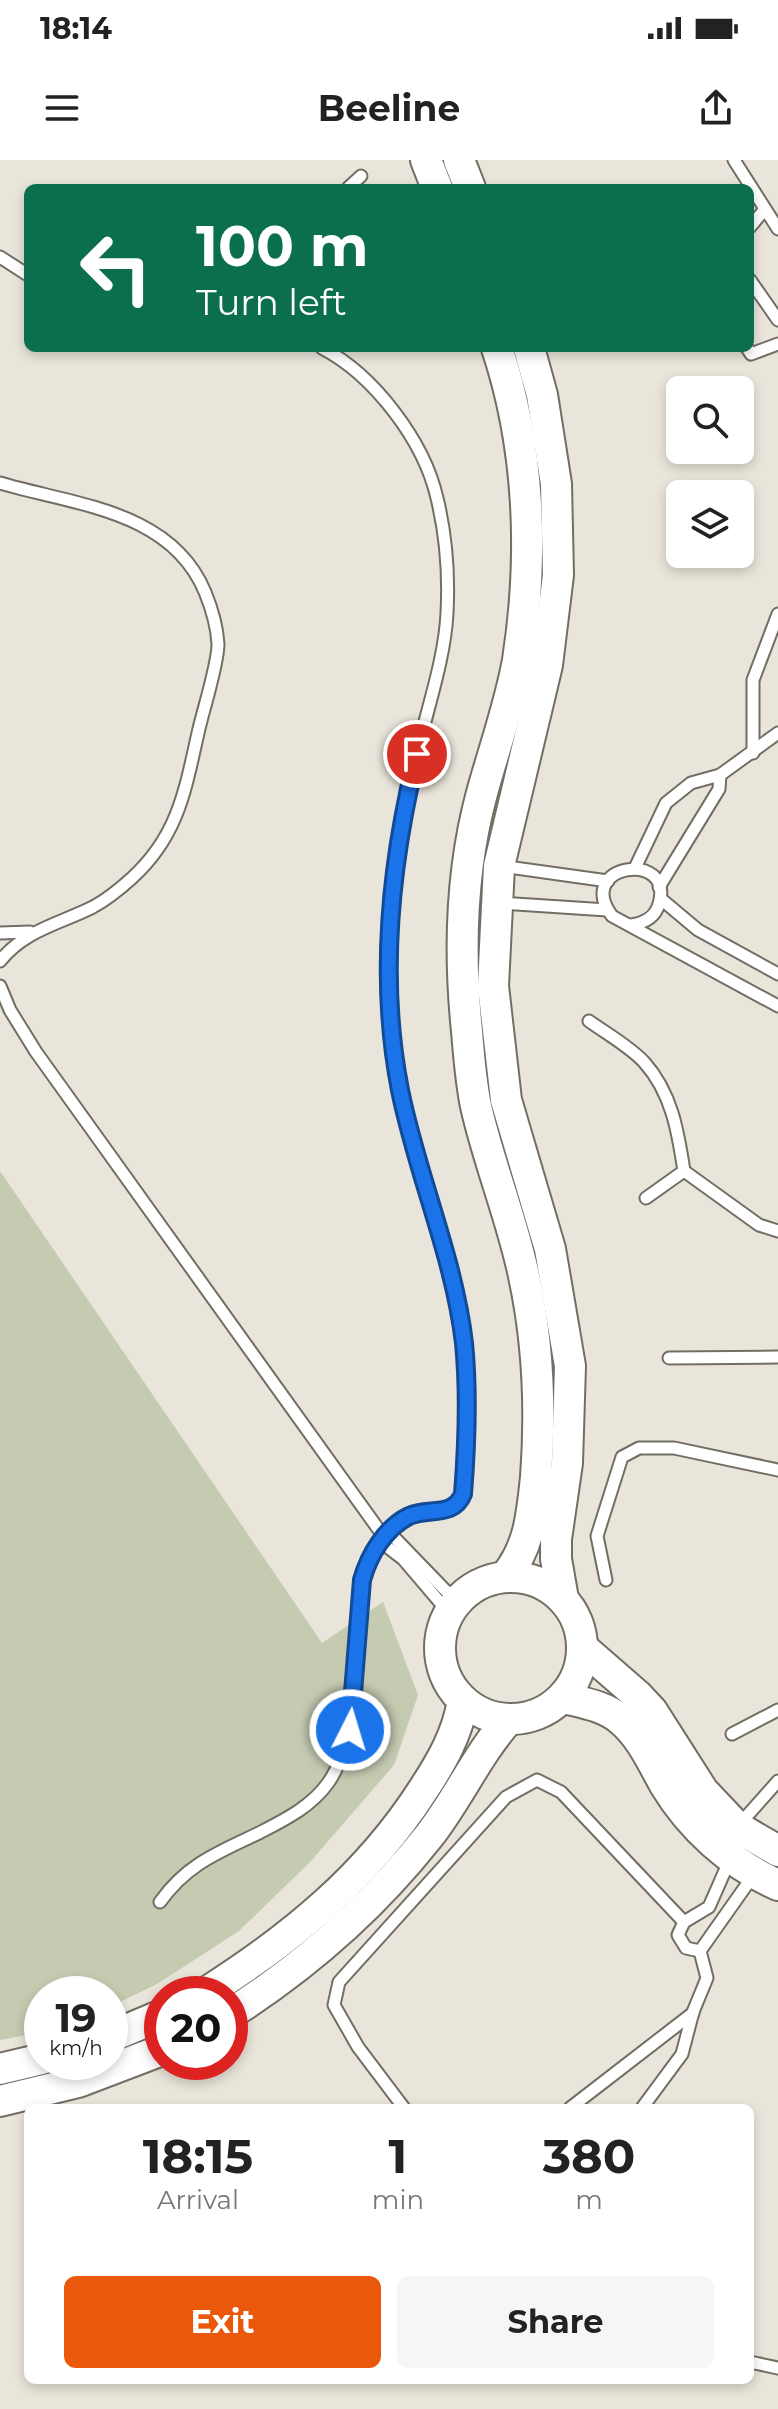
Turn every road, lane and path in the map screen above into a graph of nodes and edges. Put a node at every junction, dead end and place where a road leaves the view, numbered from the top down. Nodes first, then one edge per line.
1 (426, 160) edge
2 (459, 160) edge
3 (734, 160) edge
4 (361, 176) dead end
5 (352, 184) edge
6 (435, 184) edge
7 (468, 184) edge
8 (749, 184) edge
9 (754, 192) edge
10 (765, 209) junction
11 (754, 222) edge
12 (778, 229) edge
13 (0, 257) edge
14 (24, 272) edge
15 (754, 286) edge
16 (778, 320) edge
17 (778, 344) edge
18 (329, 352) edge
19 (498, 352) edge
20 (530, 352) edge
21 (750, 352) edge
22 (0, 483) edge
23 (778, 614) edge
24 (778, 733) edge
25 (753, 753) junction
26 (720, 775) junction
27 (635, 868) junction
28 (608, 881) junction
29 (490, 883) junction
30 (660, 893) junction
31 (607, 910) junction
32 (631, 925) junction
33 (34, 931) junction
34 (0, 933) edge
35 (0, 961) edge
36 (778, 974) edge
37 (0, 986) edge
38 (778, 1006) edge
39 (589, 1021) dead end
40 (684, 1171) junction
41 (646, 1198) dead end
42 (778, 1231) edge
43 (778, 1357) edge
44 (669, 1358) dead end
45 (778, 1470) edge
46 (385, 1537) junction
47 (505, 1577) junction
48 (606, 1580) dead end
49 (563, 1599) junction
50 (454, 1606) junction
51 (583, 1648) junction
52 (564, 1698) junction
53 (463, 1701) junction
54 (778, 1710) edge
55 (508, 1720) junction
56 (732, 1734) dead end
57 (778, 1781) edge
58 (759, 1854) edge
59 (160, 1902) dead end
60 (684, 1922) junction
61 (700, 1951) junction
62 (232, 1976) edge
63 (248, 2002) edge
64 (693, 2012) junction
65 (144, 2057) edge
66 (24, 2063) edge
67 (0, 2069) edge
68 (0, 2101) edge
69 (401, 2104) edge
70 (575, 2104) edge
71 (645, 2104) edge
72 (754, 2363) edge
73 (778, 2368) edge

1 - 6 street
2 - 7 street
3 - 8 lane
4 - 5 lane
9 - 10 lane
10 - 11 lane
10 - 12 lane
13 - 14 lane
15 - 16 lane
17 - 21 lane
18 - 46 lane
19 - 29 street
20 - 29 street
22 - 33 lane
23 - 25 lane
24 - 25 lane
25 - 26 lane
26 - 27 lane
26 - 30 lane
27 - 28 lane
27 - 30 lane
28 - 29 lane
28 - 31 lane
29 - 31 lane
29 - 47 street
29 - 49 street
30 - 32 lane
30 - 36 lane
31 - 32 lane
32 - 38 lane
33 - 34 lane
33 - 35 lane
37 - 46 lane
39 - 40 lane
40 - 41 lane
40 - 42 lane
43 - 44 lane
45 - 48 lane
46 - 50 lane
46 - 59 lane
47 - 49 street
47 - 50 street
49 - 51 street
50 - 53 street
51 - 52 street
51 - 58 street
52 - 55 street
52 - 58 street
53 - 55 street
53 - 62 street
54 - 56 lane
55 - 63 street
57 - 58 lane
58 - 60 lane
58 - 61 lane
60 - 61 lane
60 - 69 lane
61 - 64 lane
64 - 70 lane
64 - 71 lane
65 - 68 street
66 - 67 street
72 - 73 lane

